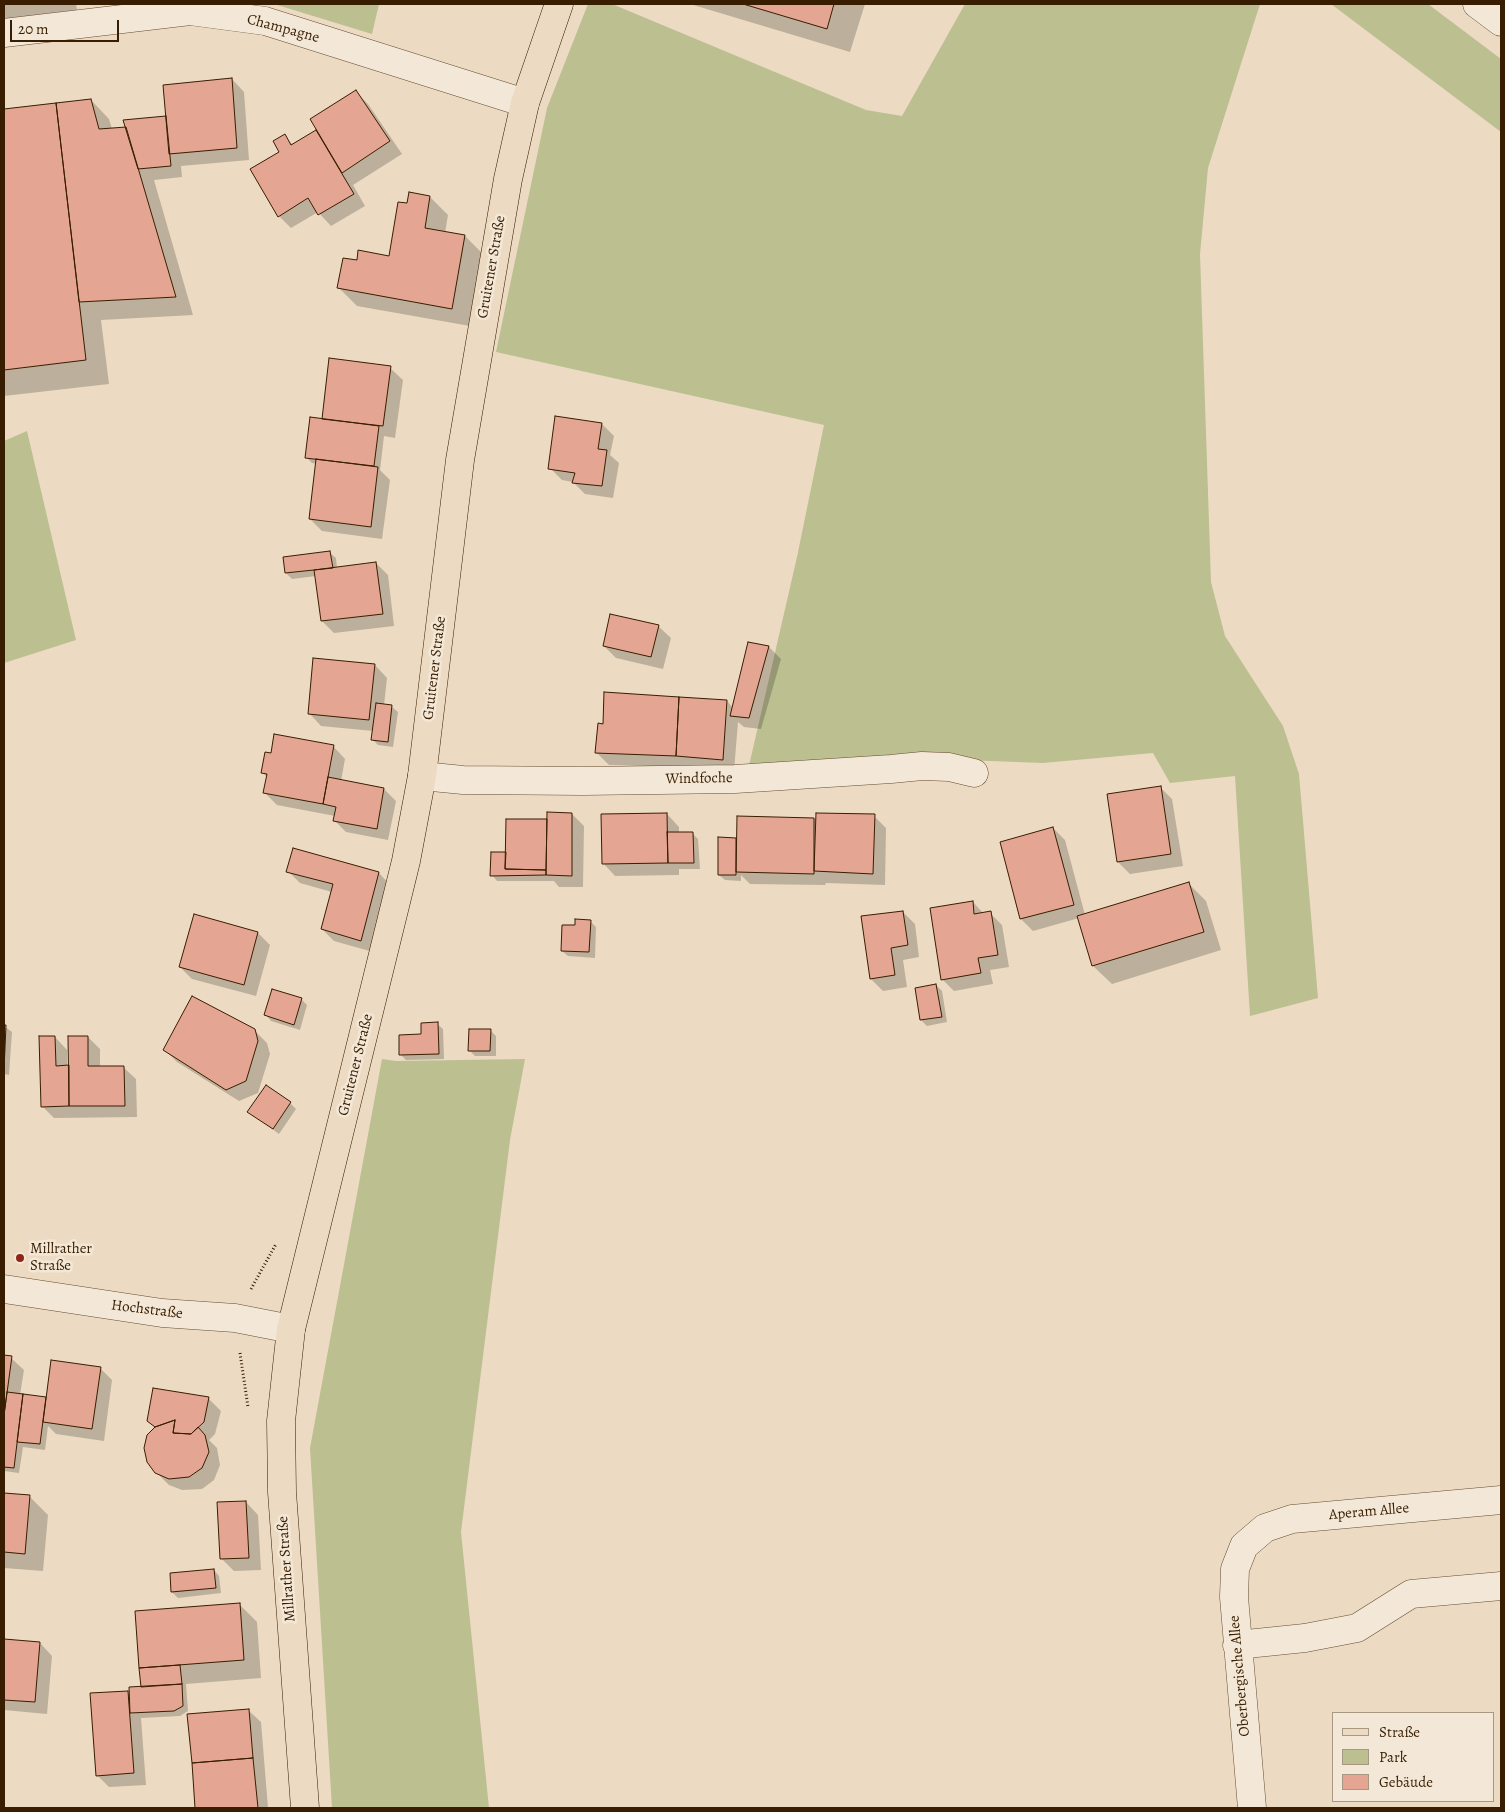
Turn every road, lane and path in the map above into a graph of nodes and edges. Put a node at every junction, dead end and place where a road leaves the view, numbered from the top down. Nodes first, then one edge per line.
1 (560, 4) edge
2 (1477, 4) edge
3 (1501, 22) edge
4 (4, 33) edge
5 (525, 103) junction
6 (974, 773) dead end
7 (422, 776) junction
8 (4, 1289) edge
9 (291, 1329) junction
10 (1501, 1500) edge
11 (1244, 1546) joint
12 (1501, 1586) edge
13 (1237, 1645) junction
14 (305, 1808) edge
15 (1252, 1808) edge

1 - 5 main road, Gruitener Straße
2 - 3 street
4 - 5 street, Champagne
5 - 7 main road, Gruitener Straße
6 - 7 street, Windfoche
7 - 9 main road, Gruitener Straße
8 - 9 street, Hochstraße
9 - 14 main road, Millrather Straße
10 - 11 street, Aperam Allee
11 - 13 street, Oberbergische Allee
12 - 13 street
13 - 15 street, Oberbergische Allee

